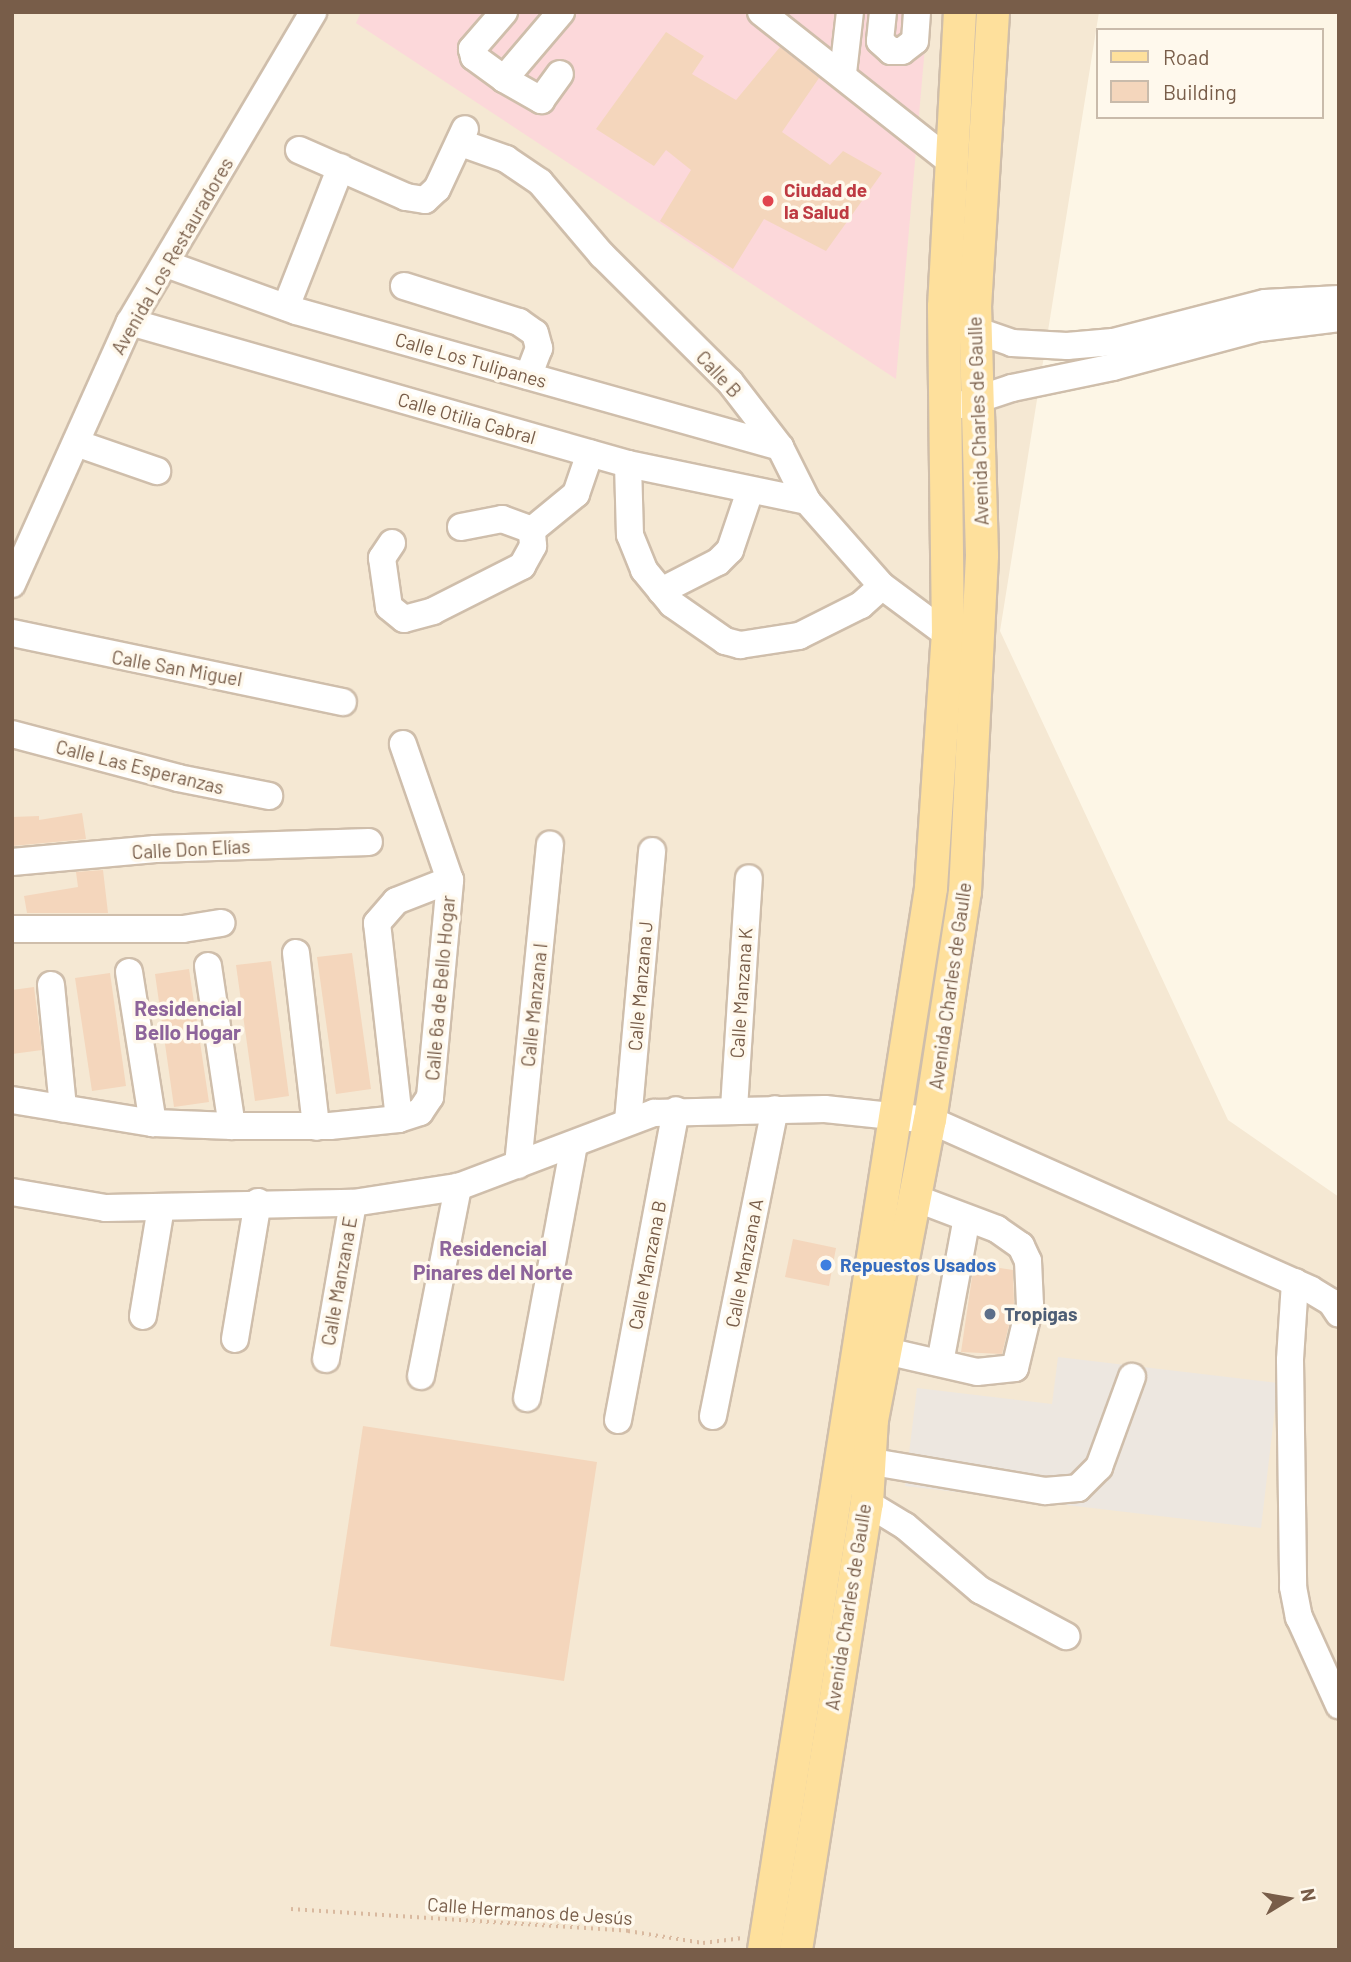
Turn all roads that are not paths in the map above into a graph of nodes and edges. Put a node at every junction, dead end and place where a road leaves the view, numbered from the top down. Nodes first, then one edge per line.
1 (313, 12) edge
2 (504, 12) edge
3 (561, 12) edge
4 (761, 12) edge
5 (850, 12) edge
6 (883, 12) edge
7 (917, 12) edge
8 (960, 12) edge
9 (993, 12) edge
10 (843, 73) junction
11 (560, 74) dead end
12 (504, 79) junction
13 (299, 150) dead end
14 (952, 163) junction
15 (341, 167) junction
16 (166, 264) junction
17 (404, 286) dead end
18 (1339, 299) edge
19 (286, 307) junction
20 (1339, 318) edge
21 (130, 322) junction
22 (960, 329) junction
23 (528, 376) junction
24 (978, 401) junction
25 (946, 409) junction
26 (76, 443) junction
27 (780, 447) junction
28 (590, 453) junction
29 (628, 464) junction
30 (157, 471) dead end
31 (750, 491) junction
32 (807, 501) junction
33 (461, 527) dead end
34 (532, 530) junction
35 (392, 543) dead end
36 (12, 584) edge
37 (882, 586) junction
38 (661, 591) junction
39 (12, 633) edge
40 (948, 635) junction
41 (343, 702) dead end
42 (12, 734) edge
43 (403, 744) dead end
44 (270, 796) dead end
45 (369, 842) dead end
46 (550, 845) dead end
47 (652, 851) dead end
48 (12, 862) edge
49 (749, 878) dead end
50 (450, 880) junction
51 (930, 888) junction
52 (965, 892) junction
53 (222, 923) dead end
54 (12, 929) edge
55 (296, 953) dead end
56 (208, 966) dead end
57 (129, 972) dead end
58 (51, 985) dead end
59 (12, 1100) edge
60 (63, 1108) junction
61 (734, 1108) junction
62 (775, 1109) junction
63 (676, 1110) junction
64 (410, 1115) junction
65 (897, 1115) junction
66 (930, 1120) junction
67 (628, 1121) junction
68 (153, 1123) junction
69 (232, 1126) junction
70 (316, 1127) junction
71 (573, 1145) junction
72 (518, 1165) junction
73 (458, 1187) junction
74 (12, 1192) edge
75 (915, 1198) junction
76 (258, 1202) junction
77 (353, 1203) junction
78 (161, 1207) junction
79 (967, 1218) junction
80 (1295, 1282) junction
81 (1339, 1314) edge
82 (143, 1316) dead end
83 (235, 1339) dead end
84 (886, 1351) junction
85 (326, 1359) dead end
86 (940, 1363) junction
87 (421, 1376) dead end
88 (1132, 1377) dead end
89 (527, 1398) dead end
90 (713, 1416) dead end
91 (618, 1420) dead end
92 (867, 1461) junction
93 (867, 1503) junction
94 (1066, 1636) dead end
95 (1339, 1705) edge
96 (765, 1944) edge
97 (796, 1950) edge

1 - 16 street, Avenida Los Restauradores
2 - 12 street
3 - 12 street
4 - 10 street
5 - 10 street
6 - 7 street
8 - 14 main road, Avenida Charles de Gaulle
9 - 22 main road, Avenida Charles de Gaulle
10 - 14 street
11 - 12 street
13 - 15 street
14 - 22 main road, Avenida Charles de Gaulle
15 - 19 street
15 - 27 street, Calle B
16 - 19 street, Calle Los Tulipanes
16 - 21 street, Avenida Los Restauradores
17 - 23 street
18 - 22 street
19 - 23 street, Calle Los Tulipanes
20 - 24 street
21 - 26 street, Avenida Los Restauradores
21 - 28 street, Calle Otilia Cabral
22 - 24 main road, Avenida Charles de Gaulle
22 - 25 main road, Avenida Charles de Gaulle
23 - 27 street, Calle Los Tulipanes
24 - 25 street
24 - 52 main road, Avenida Charles de Gaulle
25 - 40 main road, Avenida Charles de Gaulle
26 - 30 street
26 - 36 street, Avenida Los Restauradores
27 - 32 street, Calle B
28 - 29 street, Calle Otilia Cabral
28 - 34 street
29 - 31 street, Calle Otilia Cabral
29 - 38 street
31 - 32 street, Calle Otilia Cabral
31 - 38 street
32 - 37 street, Calle B
33 - 34 street
34 - 35 street
37 - 38 street
37 - 40 street, Calle B
39 - 41 street, Calle San Miguel
40 - 51 main road, Avenida Charles de Gaulle
42 - 44 street, Calle Las Esperanzas
43 - 50 street, Calle 6a de Bello Hogar
45 - 48 street, Calle Don Elías
46 - 72 street, Calle Manzana I
47 - 67 street, Calle Manzana J
49 - 61 street, Calle Manzana K
50 - 64 street, Calle 6a de Bello Hogar
50 - 64 street
51 - 52 main road
51 - 65 main road, Avenida Charles de Gaulle
52 - 66 main road, Avenida Charles de Gaulle
53 - 54 street
55 - 70 street
56 - 69 street
57 - 68 street
58 - 60 street
59 - 60 street
60 - 68 street
61 - 62 street
61 - 63 street
62 - 65 street
62 - 90 street, Calle Manzana A
63 - 67 street
63 - 91 street, Calle Manzana B
64 - 70 street
65 - 66 street
65 - 96 main road, Avenida Charles de Gaulle
66 - 75 main road, Avenida Charles de Gaulle
66 - 80 street
67 - 71 street
68 - 69 street
69 - 70 street
71 - 72 street
71 - 89 street
72 - 73 street
73 - 77 street
73 - 87 street
74 - 78 street
75 - 79 street
75 - 84 main road, Avenida Charles de Gaulle
76 - 77 street
76 - 78 street
76 - 83 street
77 - 85 street, Calle Manzana E
78 - 82 street
79 - 86 street
79 - 86 street
80 - 81 street
80 - 95 street
84 - 86 street
84 - 92 main road, Avenida Charles de Gaulle
88 - 92 street
92 - 93 main road, Avenida Charles de Gaulle
93 - 94 street
93 - 97 main road, Avenida Charles de Gaulle

